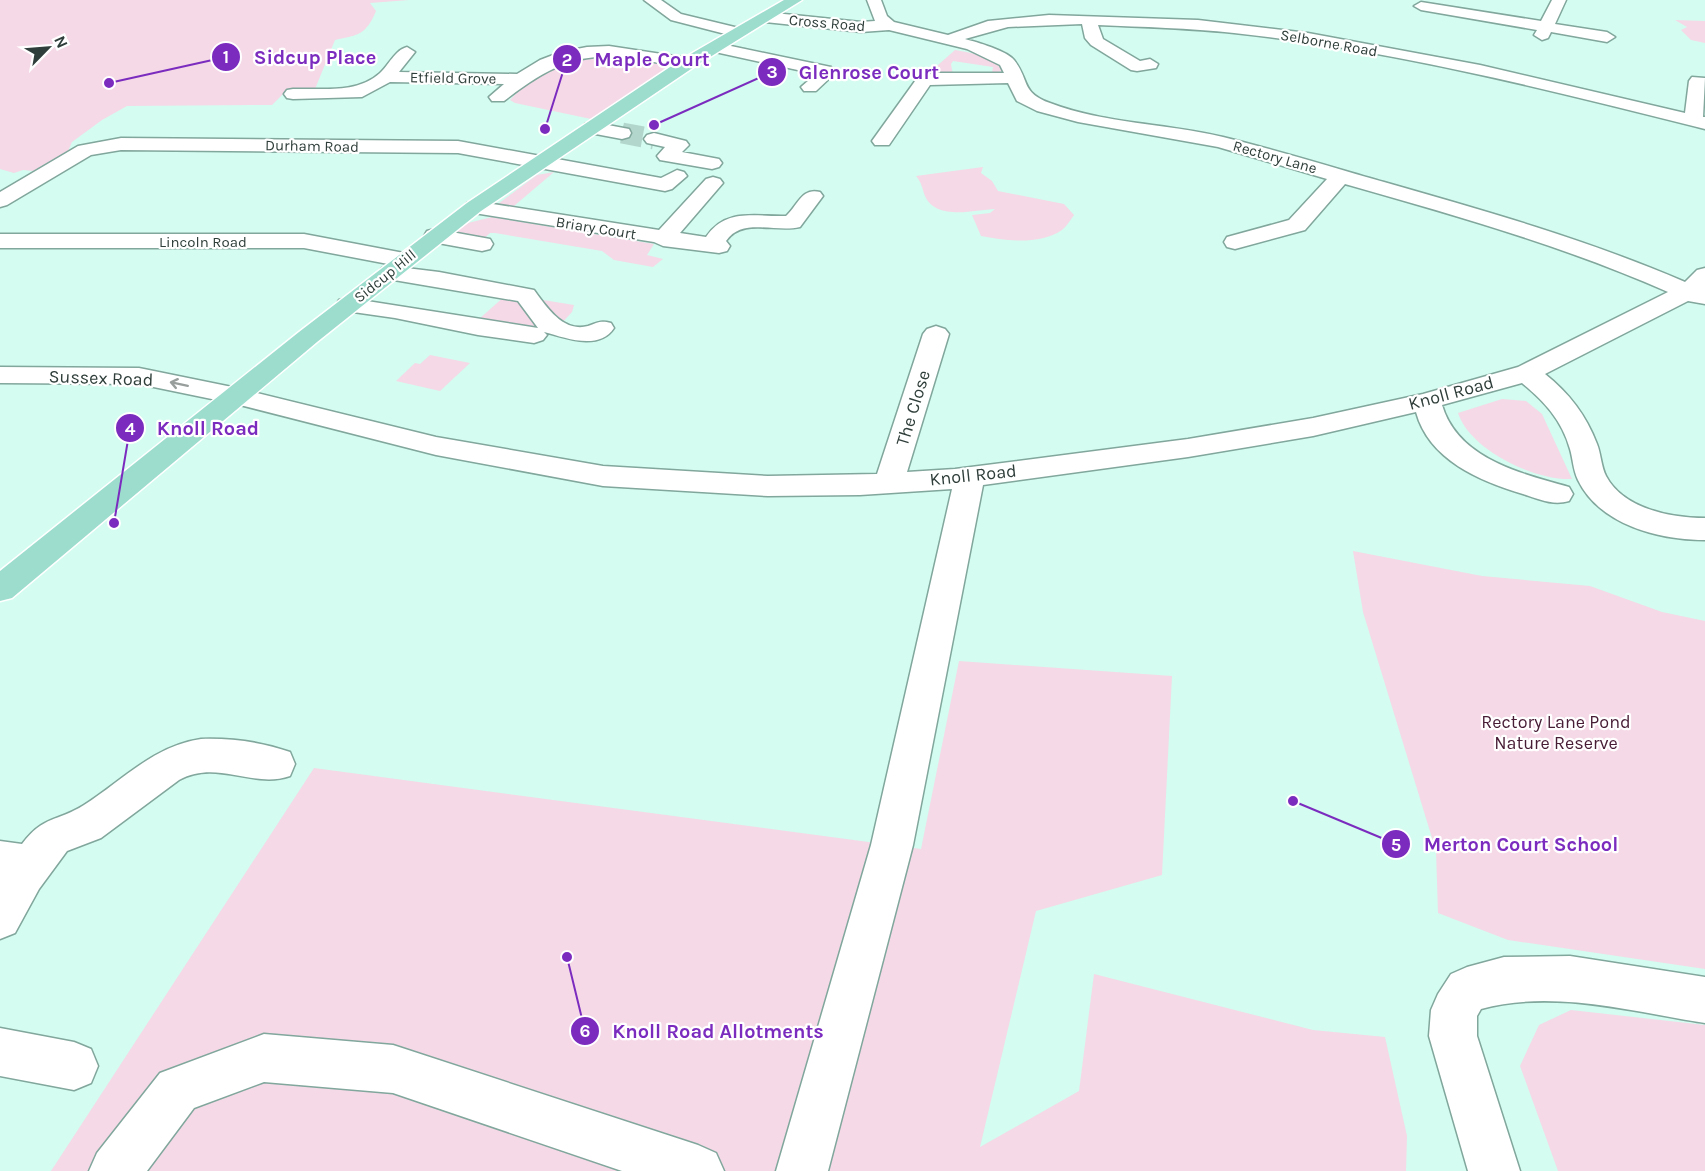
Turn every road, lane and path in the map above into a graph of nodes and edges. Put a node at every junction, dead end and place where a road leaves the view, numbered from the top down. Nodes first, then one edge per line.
1 (651, 0) edge
2 (794, 0) edge
3 (874, 0) edge
4 (1421, 6) dead end
5 (1556, 6) edge
6 (1535, 9) dead end
7 (765, 17) junction
8 (1089, 20) junction
9 (889, 25) junction
10 (1544, 31) junction
11 (737, 32) junction
12 (1607, 38) dead end
13 (950, 40) junction
14 (1443, 45) dead end
15 (712, 48) junction
16 (407, 52) dead end
17 (1434, 62) junction
18 (688, 63) junction
19 (1150, 63) dead end
20 (386, 77) junction
21 (1014, 78) junction
22 (519, 79) junction
23 (1705, 83) edge
24 (810, 87) dead end
25 (293, 94) dead end
26 (498, 97) dead end
27 (1699, 121) edge
28 (592, 128) junction
29 (621, 133) tunnel mouth
30 (654, 139) tunnel mouth
31 (882, 141) dead end
32 (538, 163) junction
33 (677, 176) dead end
34 (1341, 177) junction
35 (813, 196) dead end
36 (0, 201) edge
37 (474, 207) junction
38 (435, 236) junction
39 (663, 239) junction
40 (0, 241) edge
41 (1235, 242) dead end
42 (482, 244) dead end
43 (398, 267) junction
44 (1700, 289) edge
45 (348, 305) junction
46 (602, 328) dead end
47 (936, 334) dead end
48 (534, 335) dead end
49 (1527, 373) junction
50 (0, 375) edge
51 (237, 396) junction
52 (1426, 401) junction
53 (970, 477) junction
54 (889, 483) junction
55 (1558, 494) dead end
56 (1705, 529) edge
57 (0, 589) edge
58 (276, 765) dead end
59 (16, 862) edge
60 (0, 918) edge
61 (1705, 1000) edge
62 (0, 1052) edge
63 (74, 1066) dead end
64 (115, 1171) edge
65 (698, 1171) edge
66 (802, 1171) edge
67 (1494, 1171) edge

1 - 11 street
2 - 7 main road, Sidcup Hill
3 - 9 street
4 - 10 street
5 - 6 street
5 - 10 street
7 - 9 street, Cross Road
7 - 11 main road, Sidcup Hill
8 - 13 street, Selborne Road
8 - 17 street, Selborne Road
8 - 19 street
9 - 13 street, Rectory Lane
10 - 12 street
11 - 15 main road, Sidcup Hill
13 - 21 street, Rectory Lane
14 - 17 street
15 - 18 main road, Sidcup Hill
15 - 24 street
16 - 20 street, Etfield Grove
17 - 27 street, Selborne Road
18 - 22 street, Etfield Grove
18 - 28 main road, Sidcup Hill
20 - 22 street, Etfield Grove
20 - 25 street, Etfield Grove
21 - 31 street
21 - 34 street, Rectory Lane
22 - 26 street, Etfield Grove
23 - 27 street
28 - 29 street
28 - 32 main road, Sidcup Hill
30 - 39 street
32 - 33 street, Durham Road
32 - 36 street, Durham Road
32 - 37 main road, Sidcup Hill
34 - 41 street
34 - 44 street, Rectory Lane
35 - 39 street, Briary Court
37 - 38 main road, Sidcup Hill
37 - 39 street, Briary Court
38 - 42 street
38 - 43 main road, Sidcup Hill
40 - 43 street, Lincoln Road
43 - 45 main road, Sidcup Hill
43 - 46 street, Lincoln Road
44 - 49 street, Knoll Road
45 - 48 street
45 - 51 main road, Sidcup Hill
47 - 54 street, The Close
49 - 52 street, Knoll Road
49 - 56 street
51 -> 50 street, Sussex Road
51 - 54 street, Knoll Road
51 - 57 main road, Sidcup Hill
52 - 53 street, Knoll Road
52 - 55 street
53 - 54 street, Knoll Road
53 - 66 street
58 - 59 street
59 - 60 street
61 - 67 street
62 - 63 street
64 - 65 street

